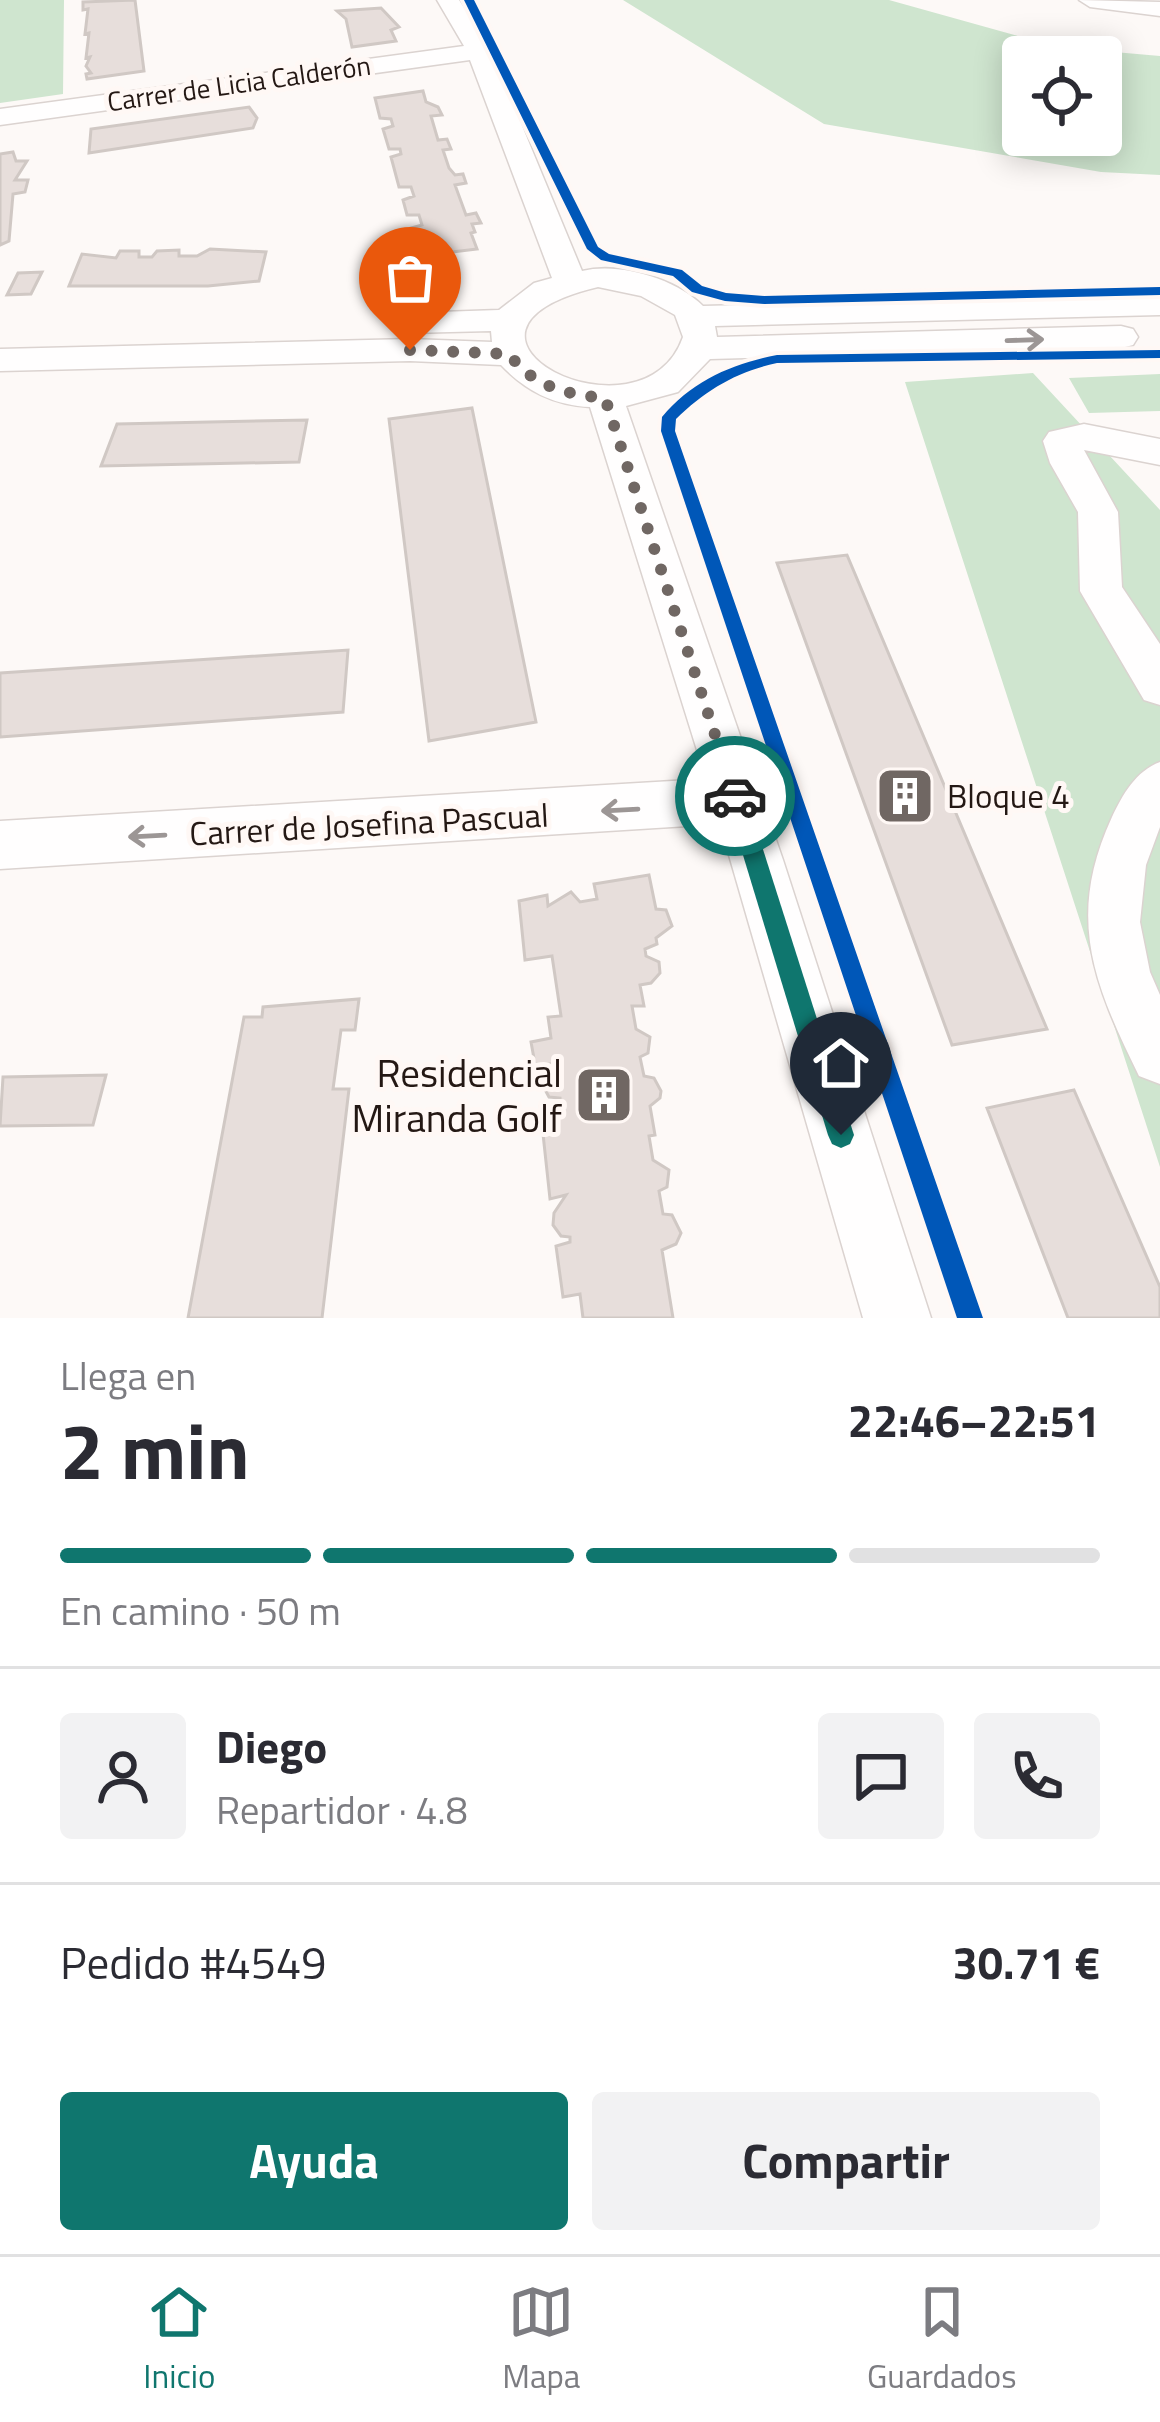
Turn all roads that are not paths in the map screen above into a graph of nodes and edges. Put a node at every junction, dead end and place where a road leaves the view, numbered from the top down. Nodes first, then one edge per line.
1 (448, 0) edge
2 (1090, 0) edge
3 (1160, 9) edge
4 (479, 51) junction
5 (0, 117) edge
6 (569, 280) junction
7 (1160, 305) edge
8 (0, 332) edge
9 (695, 332) junction
10 (1160, 336) edge
11 (509, 337) junction
12 (0, 360) edge
13 (605, 398) junction
14 (1160, 452) edge
15 (1160, 686) edge
16 (1160, 784) edge
17 (737, 800) junction
18 (0, 845) edge
19 (1160, 1055) edge
20 (897, 1318) edge

1 - 4 street
2 - 3 street
4 - 5 street, Carrer de Licia Calderón
4 - 6 street
6 - 9 street
6 - 11 street
7 - 9 street
8 - 11 street
9 -> 10 street
9 - 13 street
11 - 12 street
11 - 13 street
13 - 17 street
14 - 15 street
16 - 19 street
17 -> 18 street, Carrer de Josefina Pascual
17 - 20 street

